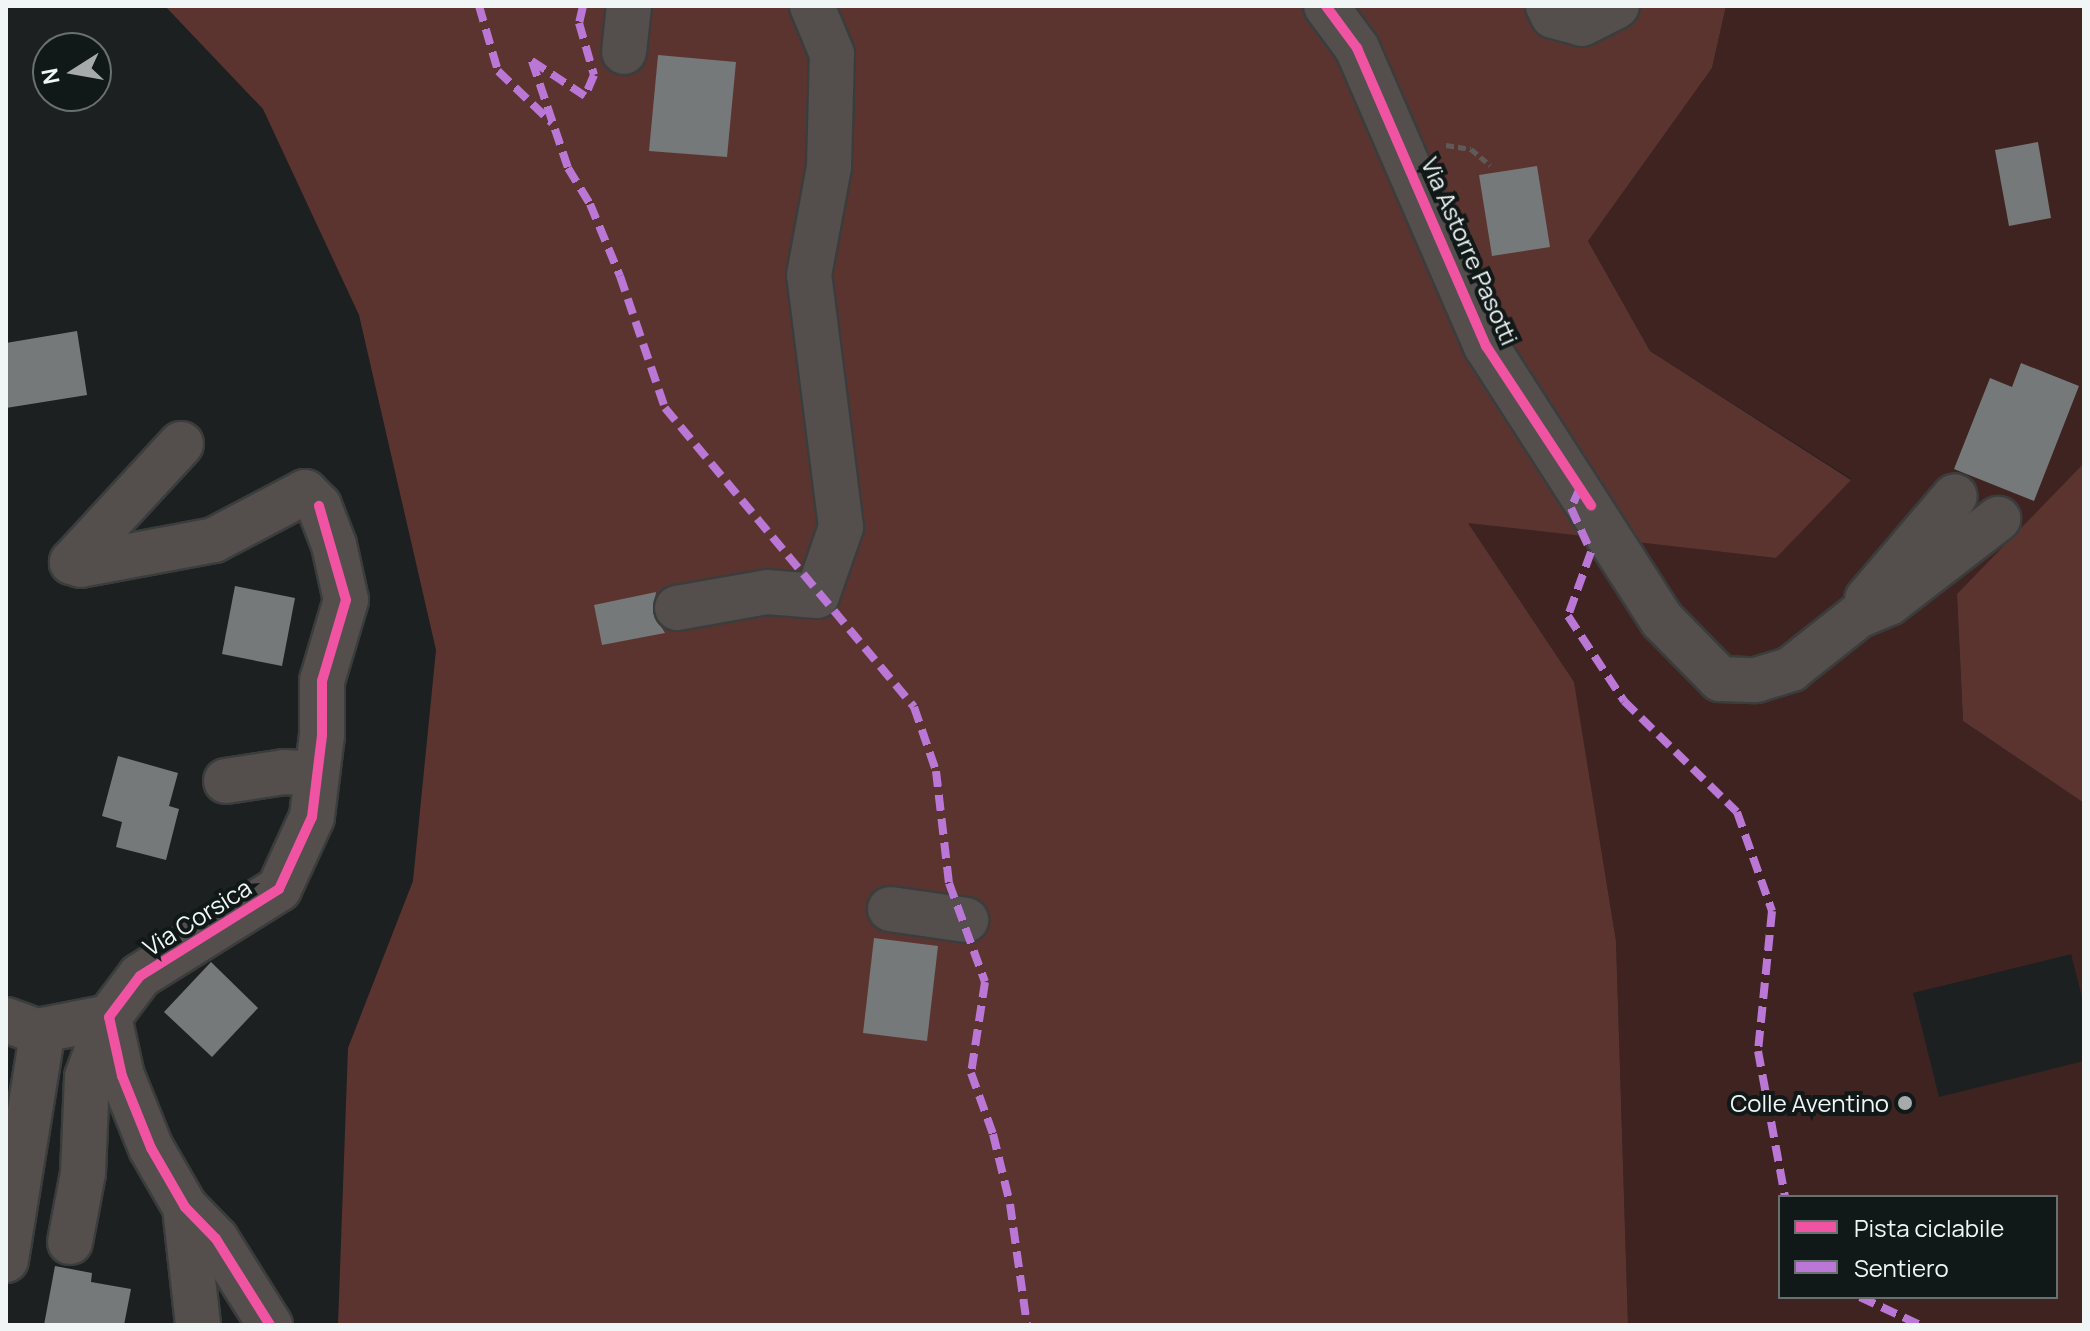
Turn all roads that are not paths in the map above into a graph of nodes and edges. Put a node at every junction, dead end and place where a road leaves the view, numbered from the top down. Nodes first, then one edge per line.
1 (629, 6) edge
2 (812, 6) edge
3 (1326, 6) edge
4 (1548, 6) edge
5 (1617, 6) edge
6 (624, 52) dead end
7 (181, 444) dead end
8 (1955, 496) dead end
9 (1998, 519) dead end
10 (677, 608) dead end
11 (1858, 616) junction
12 (317, 774) junction
13 (226, 781) dead end
14 (890, 909) dead end
15 (966, 920) dead end
16 (109, 1017) junction
17 (6, 1020) edge
18 (40, 1047) dead end
19 (185, 1207) junction
20 (70, 1242) dead end
21 (6, 1260) edge
22 (198, 1325) edge
23 (270, 1325) edge

1 - 6 street
2 - 10 street
3 - 11 street, Via Astorre Pasotti
4 - 5 street
7 - 12 street, Via Corsica
8 - 11 street
9 - 11 street
12 - 13 street
12 - 16 street, Via Corsica
14 - 15 street
16 - 17 street
16 - 19 street
16 - 20 street, Via Corsica
18 - 21 street
19 - 22 street
19 - 23 street

